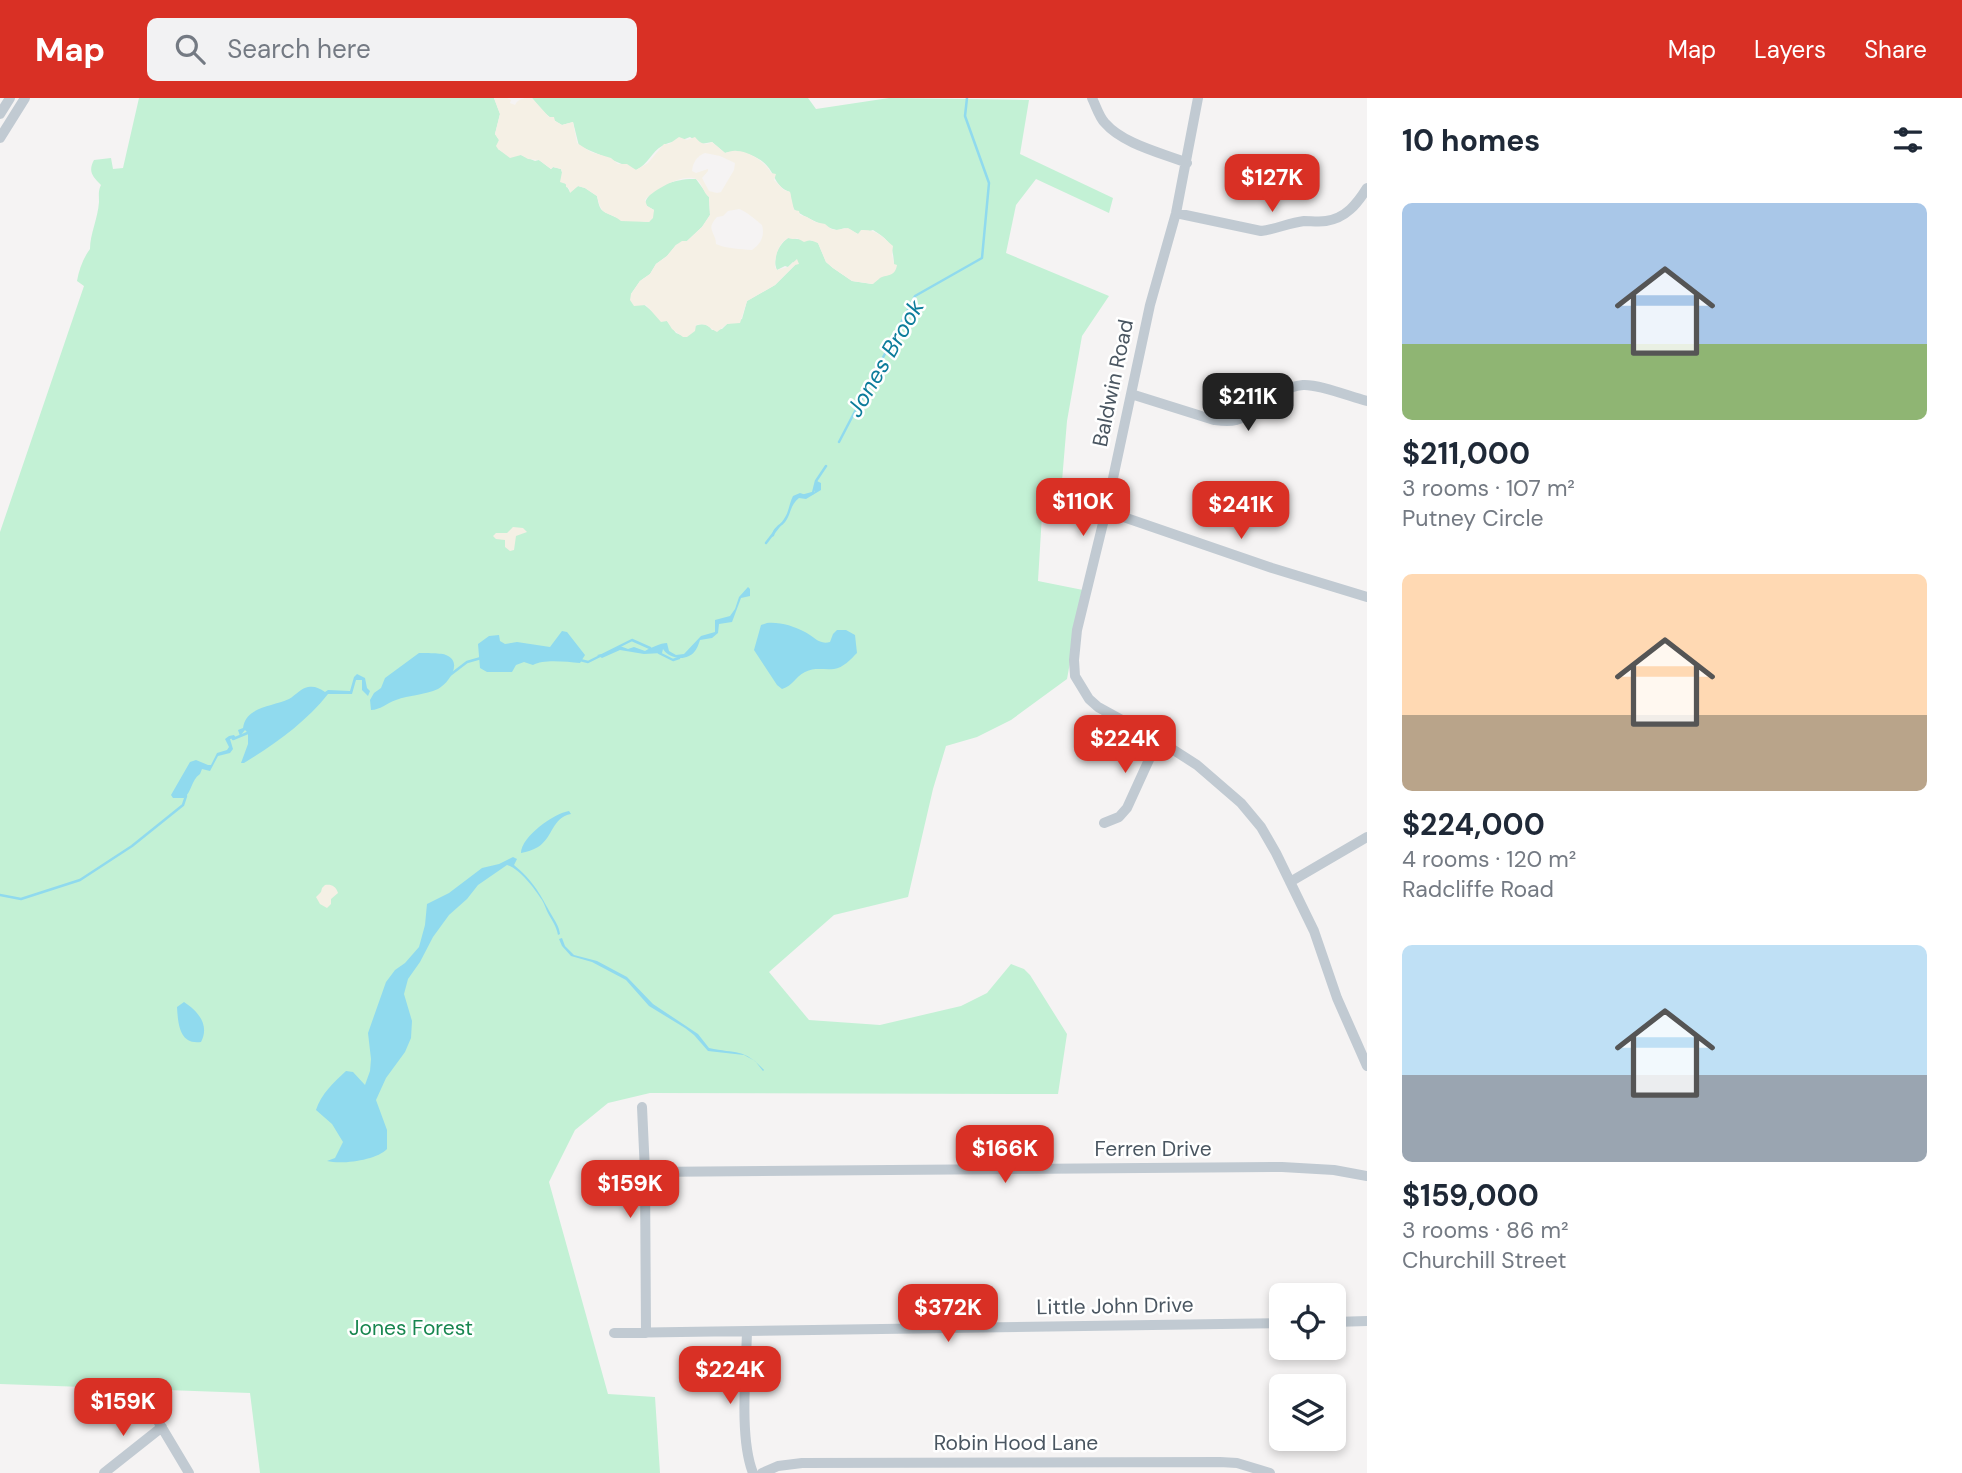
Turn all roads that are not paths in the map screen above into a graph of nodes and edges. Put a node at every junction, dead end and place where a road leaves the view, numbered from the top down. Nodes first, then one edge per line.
1 (10, 98) edge
2 (25, 98) edge
3 (1092, 98) edge
4 (1198, 98) edge
5 (0, 114) edge
6 (0, 138) edge
7 (1187, 163) junction
8 (1367, 188) edge
9 (1176, 213) junction
10 (1131, 394) junction
11 (1367, 401) edge
12 (1106, 512) junction
13 (1367, 597) edge
14 (1157, 740) junction
15 (1104, 823) dead end
16 (1367, 837) edge
17 (1290, 882) junction
18 (1367, 1066) edge
19 (642, 1107) dead end
20 (645, 1172) junction
21 (1367, 1176) edge
22 (1367, 1321) edge
23 (1346, 1322) edge
24 (1269, 1323) edge
25 (747, 1332) junction
26 (614, 1333) dead end
27 (646, 1333) junction
28 (145, 1395) dead end
29 (162, 1427) junction
30 (104, 1473) edge
31 (189, 1473) edge
32 (754, 1473) edge
33 (762, 1473) edge
34 (1270, 1473) edge

1 - 5 street
2 - 6 street
3 - 7 street
4 - 7 street, Baldwin Road
7 - 9 street, Baldwin Road
8 - 9 street
9 - 10 street, Baldwin Road
10 - 11 street
10 - 12 street, Baldwin Road
12 - 13 street
12 - 14 street, Baldwin Road
14 - 15 street
14 - 17 street, Baldwin Road
16 - 17 street
17 - 18 street, Baldwin Road
19 - 20 street
20 - 21 street, Ferren Drive
20 - 27 street
22 - 23 street
24 - 25 street, Little John Drive
25 - 27 street, Little John Drive
25 - 32 street
26 - 27 street, Little John Drive
28 - 29 street
29 - 30 street
29 - 31 street
33 - 34 street, Robin Hood Lane

